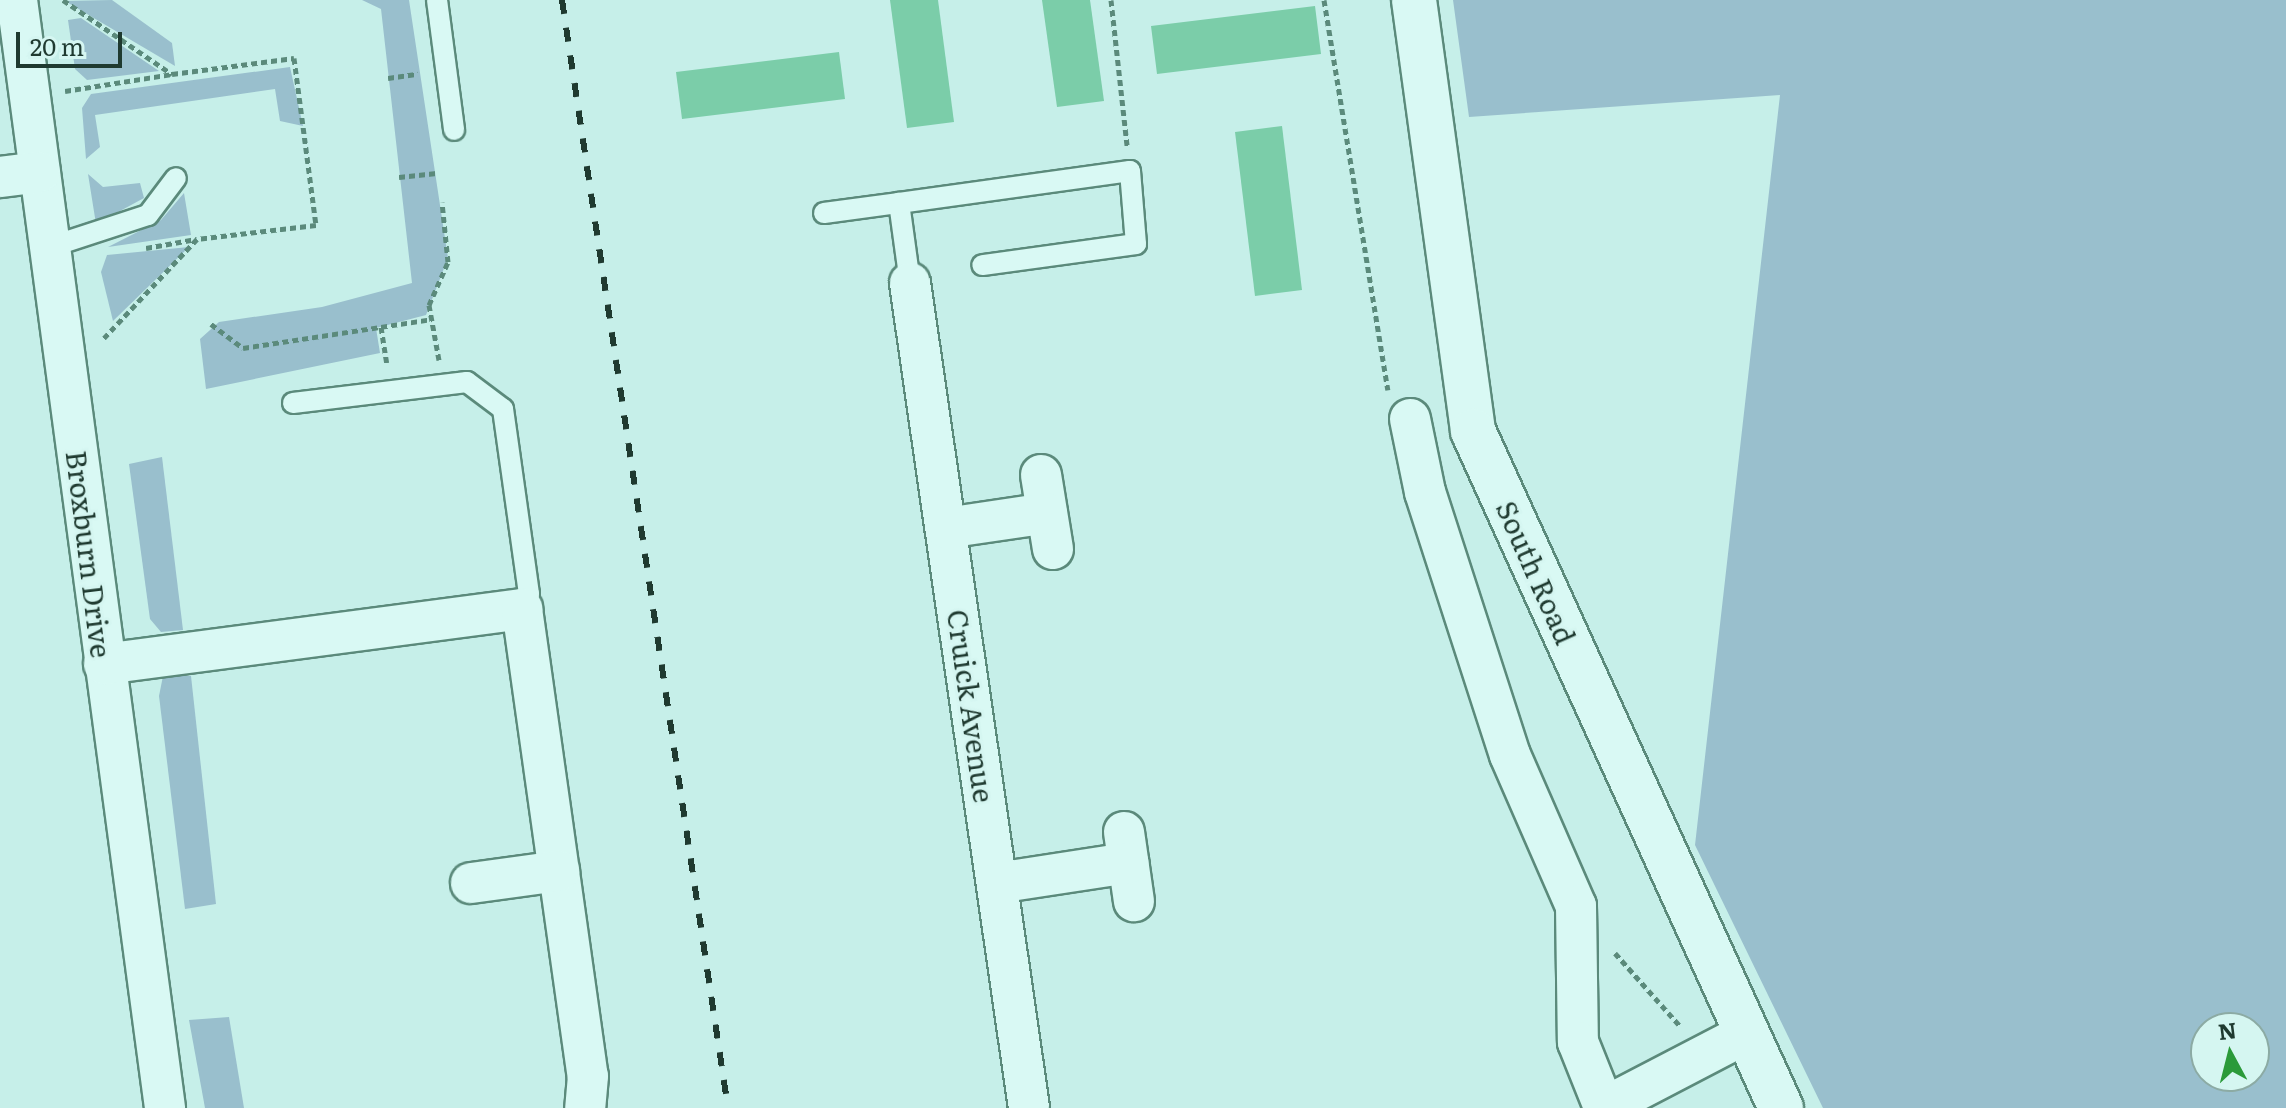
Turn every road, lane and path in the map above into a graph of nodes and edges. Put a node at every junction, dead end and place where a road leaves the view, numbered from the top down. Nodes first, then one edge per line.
1 (17, 0) edge
2 (63, 0) edge
3 (437, 0) edge
4 (1111, 0) edge
5 (1324, 0) edge
6 (1414, 0) edge
7 (172, 74) junction
8 (422, 74) dead end
9 (388, 78) dead end
10 (64, 91) dead end
11 (454, 130) dead end
12 (1130, 171) junction
13 (40, 172) junction
14 (437, 173) dead end
15 (0, 177) edge
16 (399, 177) dead end
17 (176, 178) dead end
18 (442, 202) dead end
19 (899, 203) junction
20 (824, 213) dead end
21 (50, 247) junction
22 (982, 265) dead end
23 (910, 283) joint
24 (432, 319) junction
25 (211, 324) dead end
26 (104, 338) dead end
27 (442, 377) dead end
28 (293, 403) dead end
29 (1410, 419) joint
30 (1047, 512) dead end
31 (946, 528) junction
32 (522, 609) junction
33 (104, 664) junction
34 (1129, 865) dead end
35 (559, 871) junction
36 (471, 883) dead end
37 (997, 883) junction
38 (1576, 906) junction
39 (1745, 1034) junction
40 (1693, 1061) junction
41 (165, 1108) edge
42 (585, 1108) edge
43 (1029, 1108) edge
44 (1603, 1108) edge
45 (1781, 1108) edge

1 - 13 street, Broxburn Drive
2 - 7 path
3 - 11 lane
4 - 12 path
5 - 29 path
6 - 39 main road, South Road
7 - 10 path
7 - 26 path
8 - 9 path
12 - 19 lane
12 - 22 lane
13 - 15 street
13 - 21 street, Broxburn Drive
14 - 16 path
17 - 21 lane
18 - 24 path
19 - 20 lane
19 - 23 lane
21 - 33 street, Broxburn Drive
23 - 31 street, Cruick Avenue
24 - 25 path
24 - 27 path
28 - 32 lane
29 - 38 street
30 - 31 street
31 - 37 street, Cruick Avenue
32 - 33 street
32 - 35 street
33 - 41 street, Broxburn Drive
34 - 37 street
35 - 36 street
35 - 42 street
37 - 43 street, Cruick Avenue
38 - 40 path
38 - 44 street
39 - 40 street
39 - 45 main road, South Road
40 - 44 street

